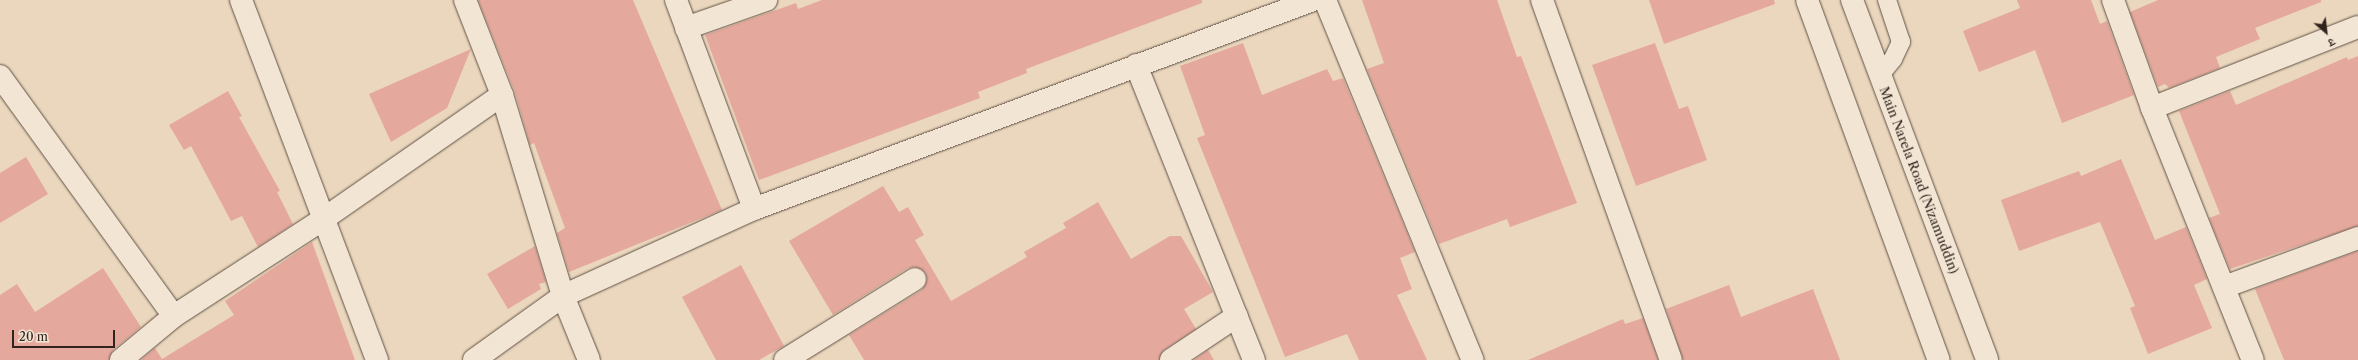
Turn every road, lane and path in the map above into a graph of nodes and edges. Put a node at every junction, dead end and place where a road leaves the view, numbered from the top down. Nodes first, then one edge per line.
1 (241, 0) edge
2 (465, 0) edge
3 (676, 0) edge
4 (766, 0) edge
5 (1313, 0) edge
6 (1324, 0) edge
7 (1542, 0) edge
8 (1807, 0) edge
9 (1852, 0) edge
10 (1887, 0) edge
11 (2113, 0) edge
12 (2358, 27) edge
13 (686, 28) junction
14 (1136, 65) junction
15 (1880, 75) junction
16 (0, 76) edge
17 (502, 95) junction
18 (2152, 108) junction
19 (754, 209) junction
20 (322, 220) junction
21 (2358, 238) edge
22 (916, 279) dead end
23 (2224, 287) junction
24 (563, 296) junction
25 (174, 316) junction
26 (1237, 316) junction
27 (121, 360) edge
28 (377, 360) edge
29 (474, 360) edge
30 (589, 360) edge
31 (785, 360) edge
32 (1171, 360) edge
33 (1254, 360) edge
34 (1473, 360) edge
35 (1671, 360) edge
36 (1939, 360) edge
37 (1987, 360) edge
38 (2253, 360) edge

1 - 20 street
2 - 17 street
3 - 13 street
4 - 13 street
5 - 14 street
6 - 34 street
7 - 35 street
8 - 36 street
9 - 15 street, Main Narela Road (Nizamuddin)
10 - 15 lane
11 - 18 street
12 - 18 street
13 - 19 street
14 - 19 street
14 - 26 street
15 - 37 street, Main Narela Road (Nizamuddin)
16 - 25 street
17 - 20 street
17 - 24 street
18 - 23 street
19 - 24 street
20 - 25 street
20 - 28 street
21 - 23 street
22 - 31 street
23 - 38 street
24 - 29 street
24 - 30 street
25 - 27 street
26 - 32 street
26 - 33 street

